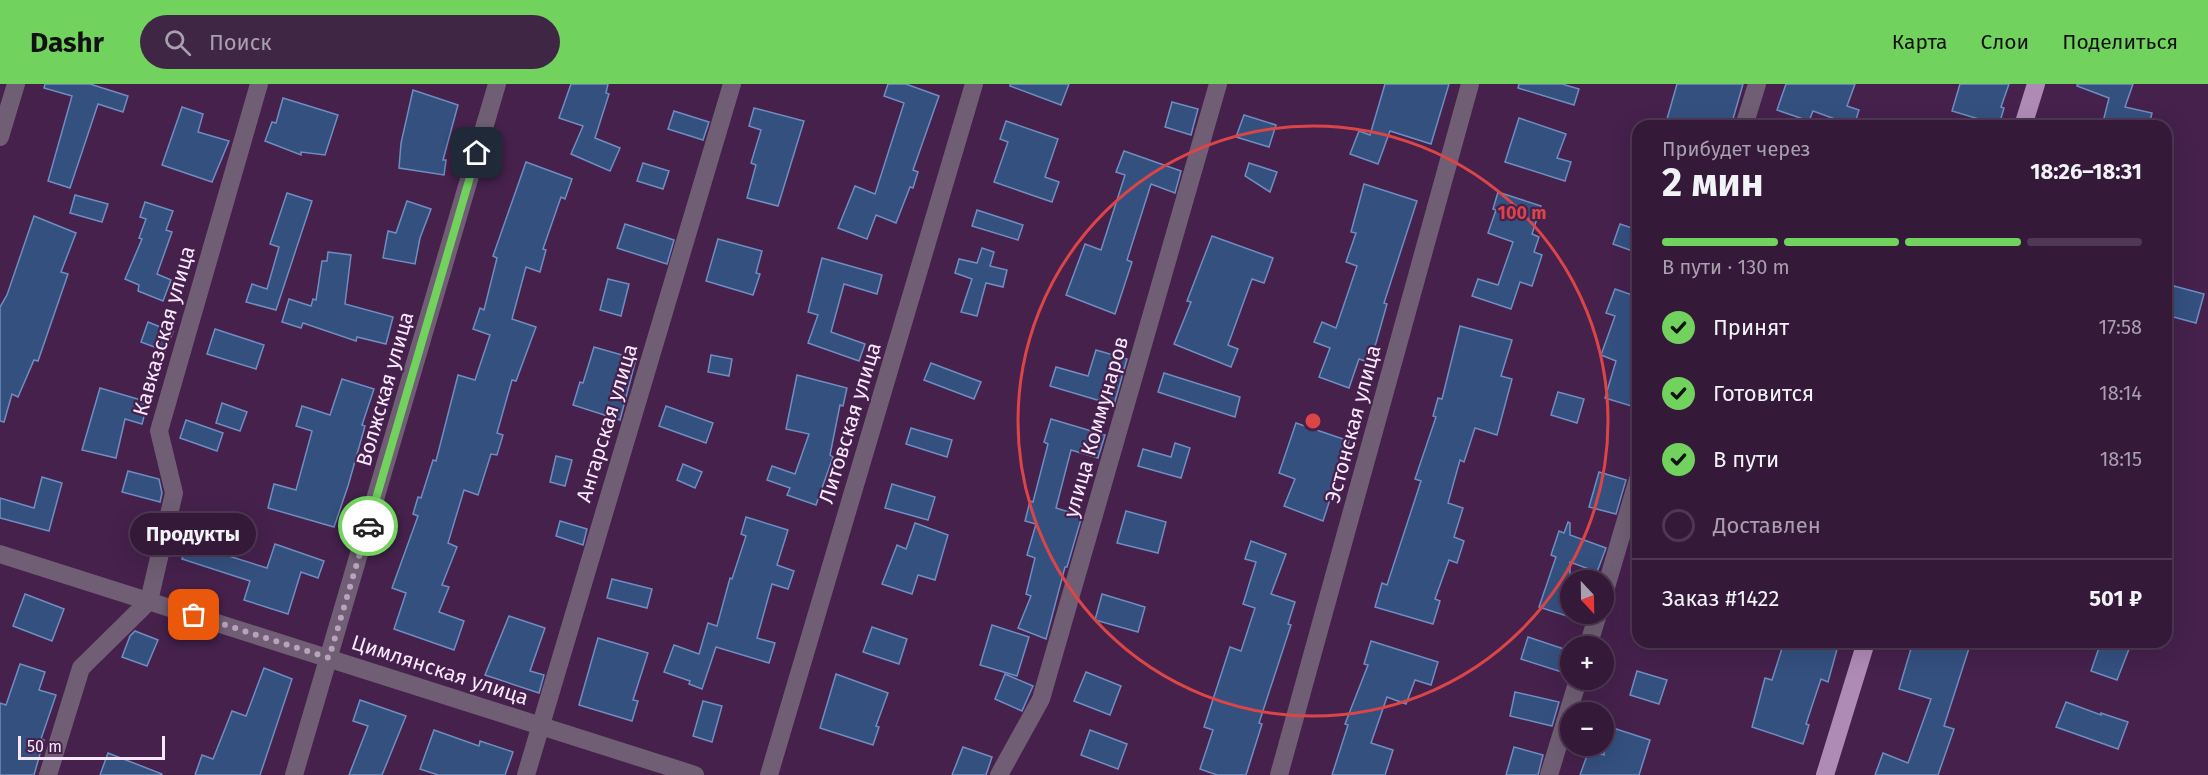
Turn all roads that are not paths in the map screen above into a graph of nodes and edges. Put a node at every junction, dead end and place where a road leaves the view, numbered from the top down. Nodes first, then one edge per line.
1 (16, 84) edge
2 (259, 84) edge
3 (497, 84) edge
4 (732, 84) edge
5 (974, 84) edge
6 (1218, 84) edge
7 (1470, 84) edge
8 (1757, 84) edge
9 (2036, 84) edge
10 (1746, 120) edge
11 (2025, 120) edge
12 (0, 137) edge
13 (1632, 499) edge
14 (0, 554) edge
15 (1611, 570) edge
16 (148, 601) junction
17 (1864, 648) edge
18 (329, 658) junction
19 (1575, 690) edge
20 (540, 726) junction
21 (48, 775) edge
22 (294, 775) edge
23 (526, 775) edge
24 (695, 775) edge
25 (769, 775) edge
26 (999, 775) edge
27 (1280, 775) edge
28 (1549, 775) edge
29 (1825, 775) edge

1 - 12 street
2 - 16 street, Кавказская улица
3 - 18 street, Волжская улица
4 - 20 street, Ангарская улица
5 - 25 street, Литовская улица
6 - 26 street, улица Коммунаров
7 - 27 street, Эстонская улица
8 - 10 street
9 - 11 main road
13 - 15 street
14 - 16 street, Цимлянская улица
16 - 18 street, Цимлянская улица
16 - 21 street
17 - 29 main road
18 - 20 street, Цимлянская улица
18 - 22 street, Волжская улица
19 - 28 street
20 - 23 street, Ангарская улица
20 - 24 street, Цимлянская улица

